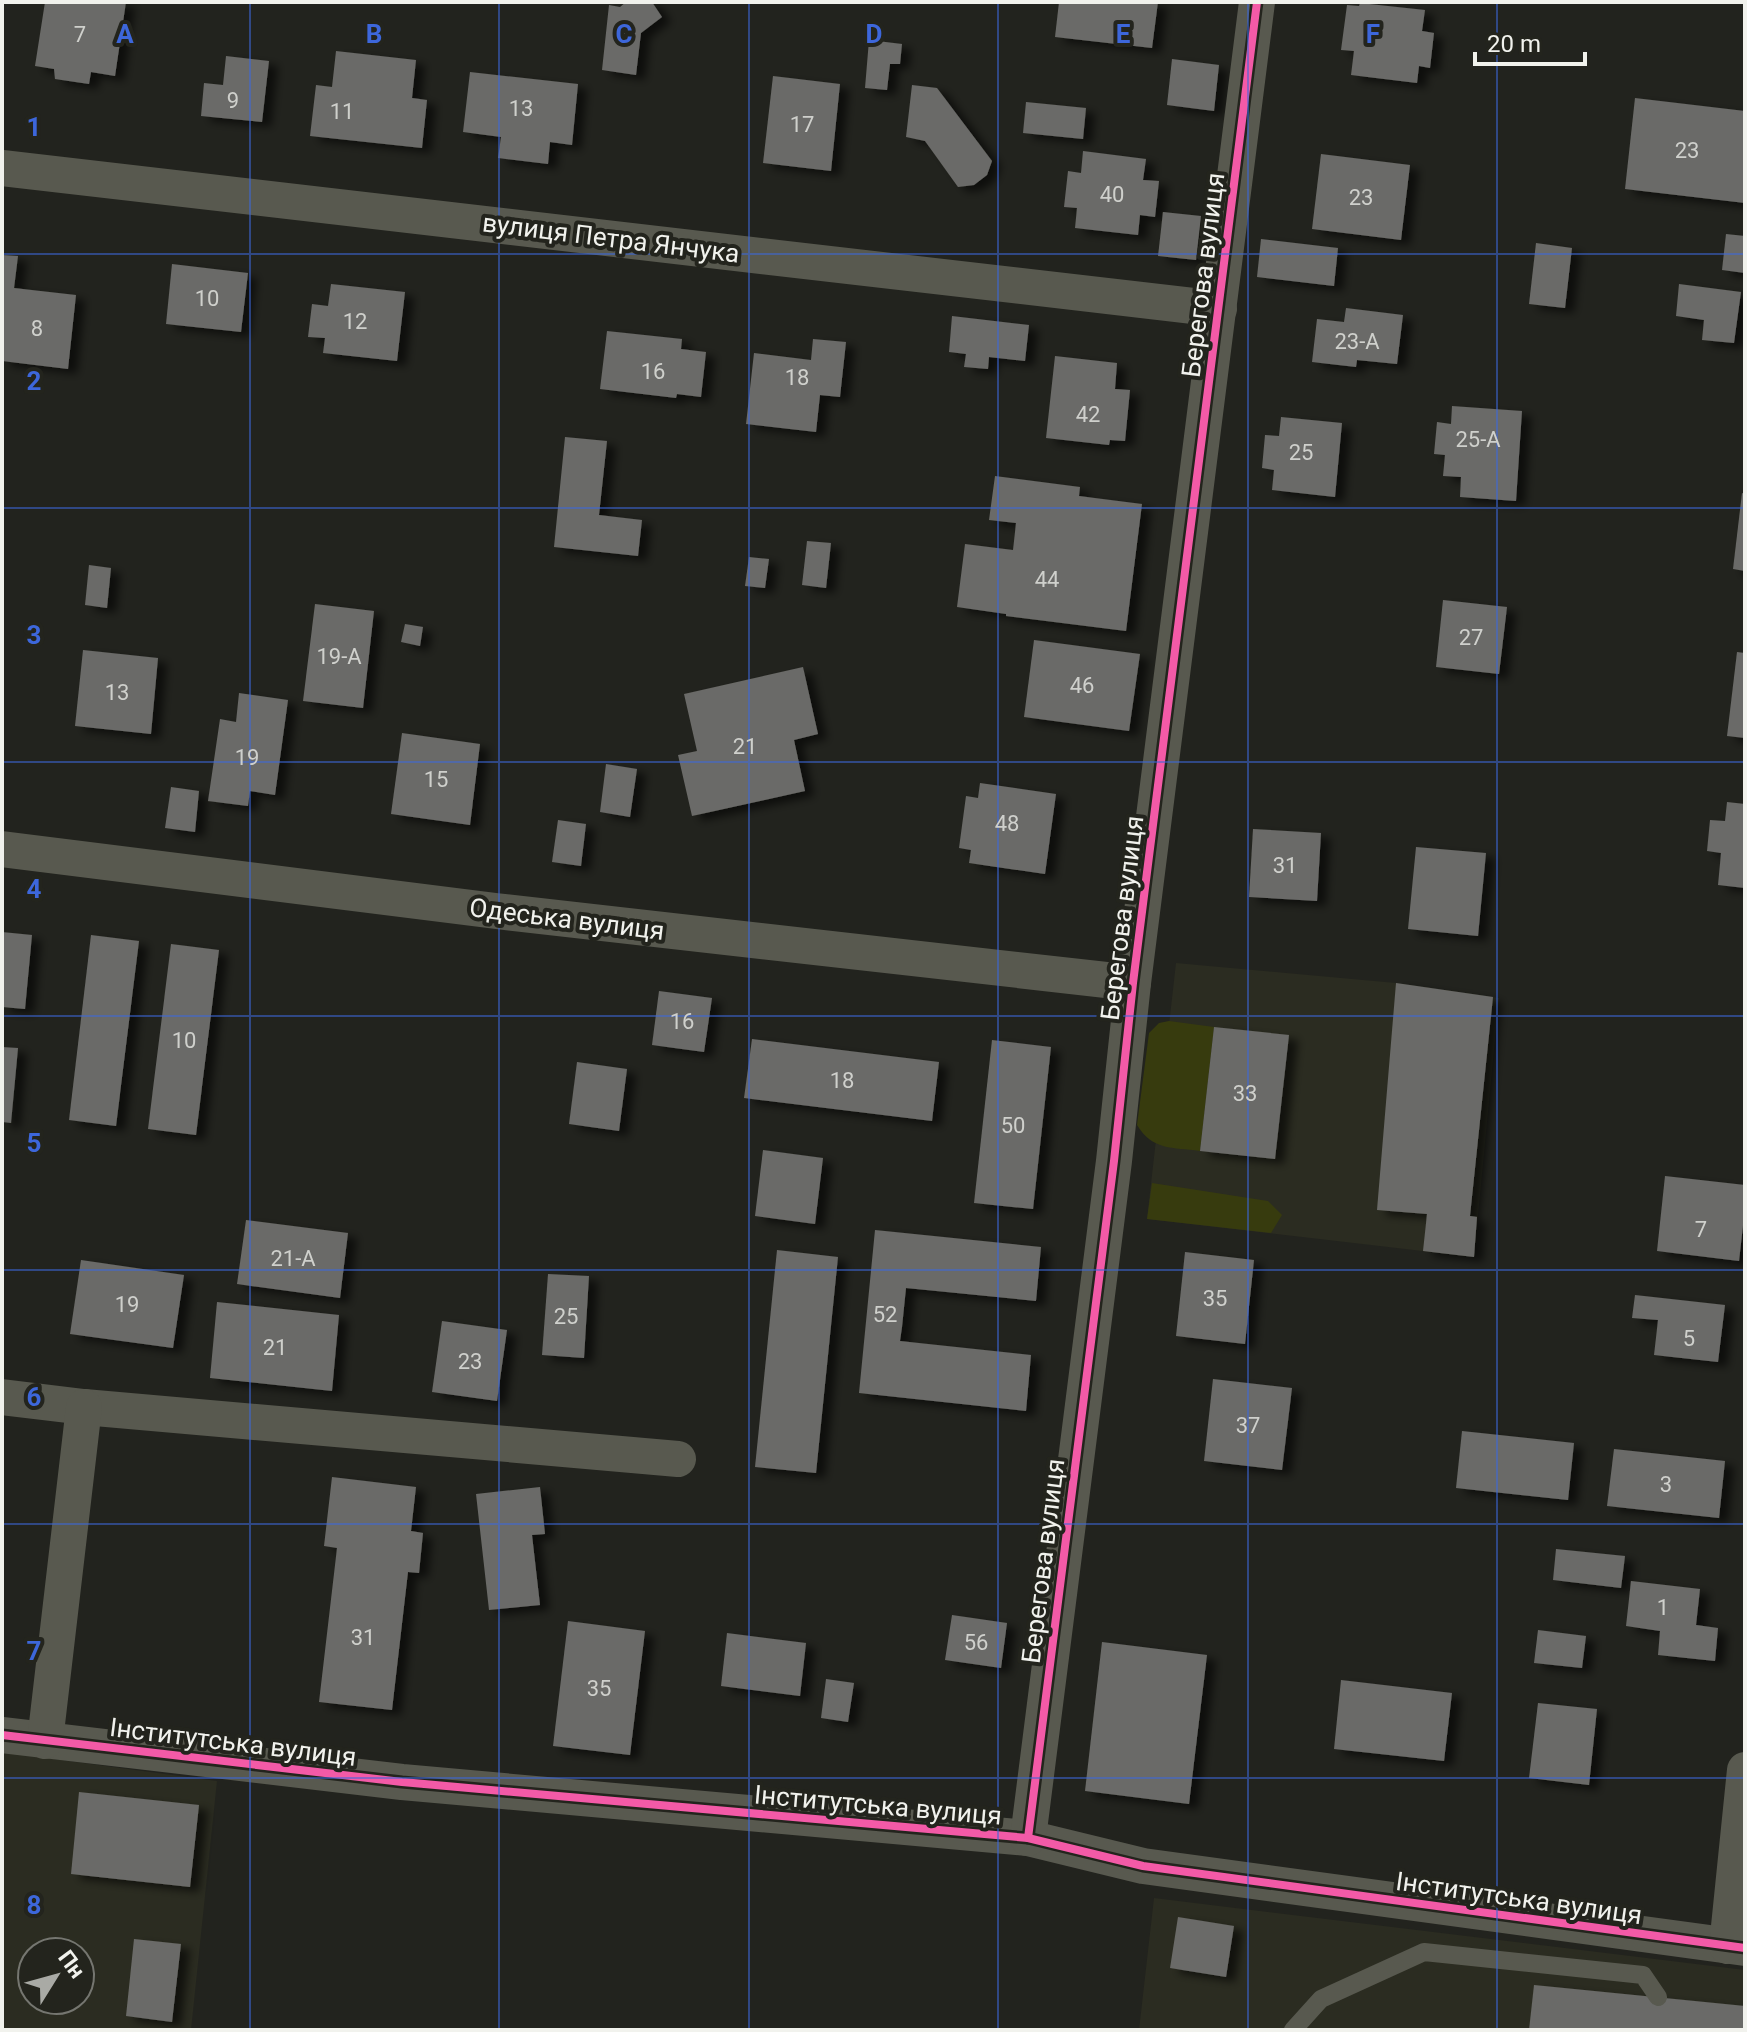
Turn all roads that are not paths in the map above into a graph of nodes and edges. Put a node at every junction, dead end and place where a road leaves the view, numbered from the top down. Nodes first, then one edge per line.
1 (1257, 2) edge
2 (2, 168) edge
3 (1219, 309) junction
4 (2, 849) edge
5 (1133, 983) junction
6 (2, 1397) edge
7 (84, 1407) junction
8 (678, 1459) dead end
9 (2, 1735) edge
10 (45, 1741) junction
11 (1745, 1770) edge
12 (1028, 1838) junction
13 (1736, 1947) edge
14 (1658, 1997) dead end
15 (1293, 2030) edge

1 - 3 street, Берегова вулиця
2 - 3 street, вулиця Петра Янчука
3 - 5 street, Берегова вулиця
4 - 5 street, Одеська вулиця
5 - 12 street, Берегова вулиця
6 - 7 street
7 - 8 street
7 - 10 street
9 - 10 street, Інститутська вулиця
10 - 12 street, Інститутська вулиця
11 - 13 street
12 - 13 street, Інститутська вулиця
14 - 15 lane

